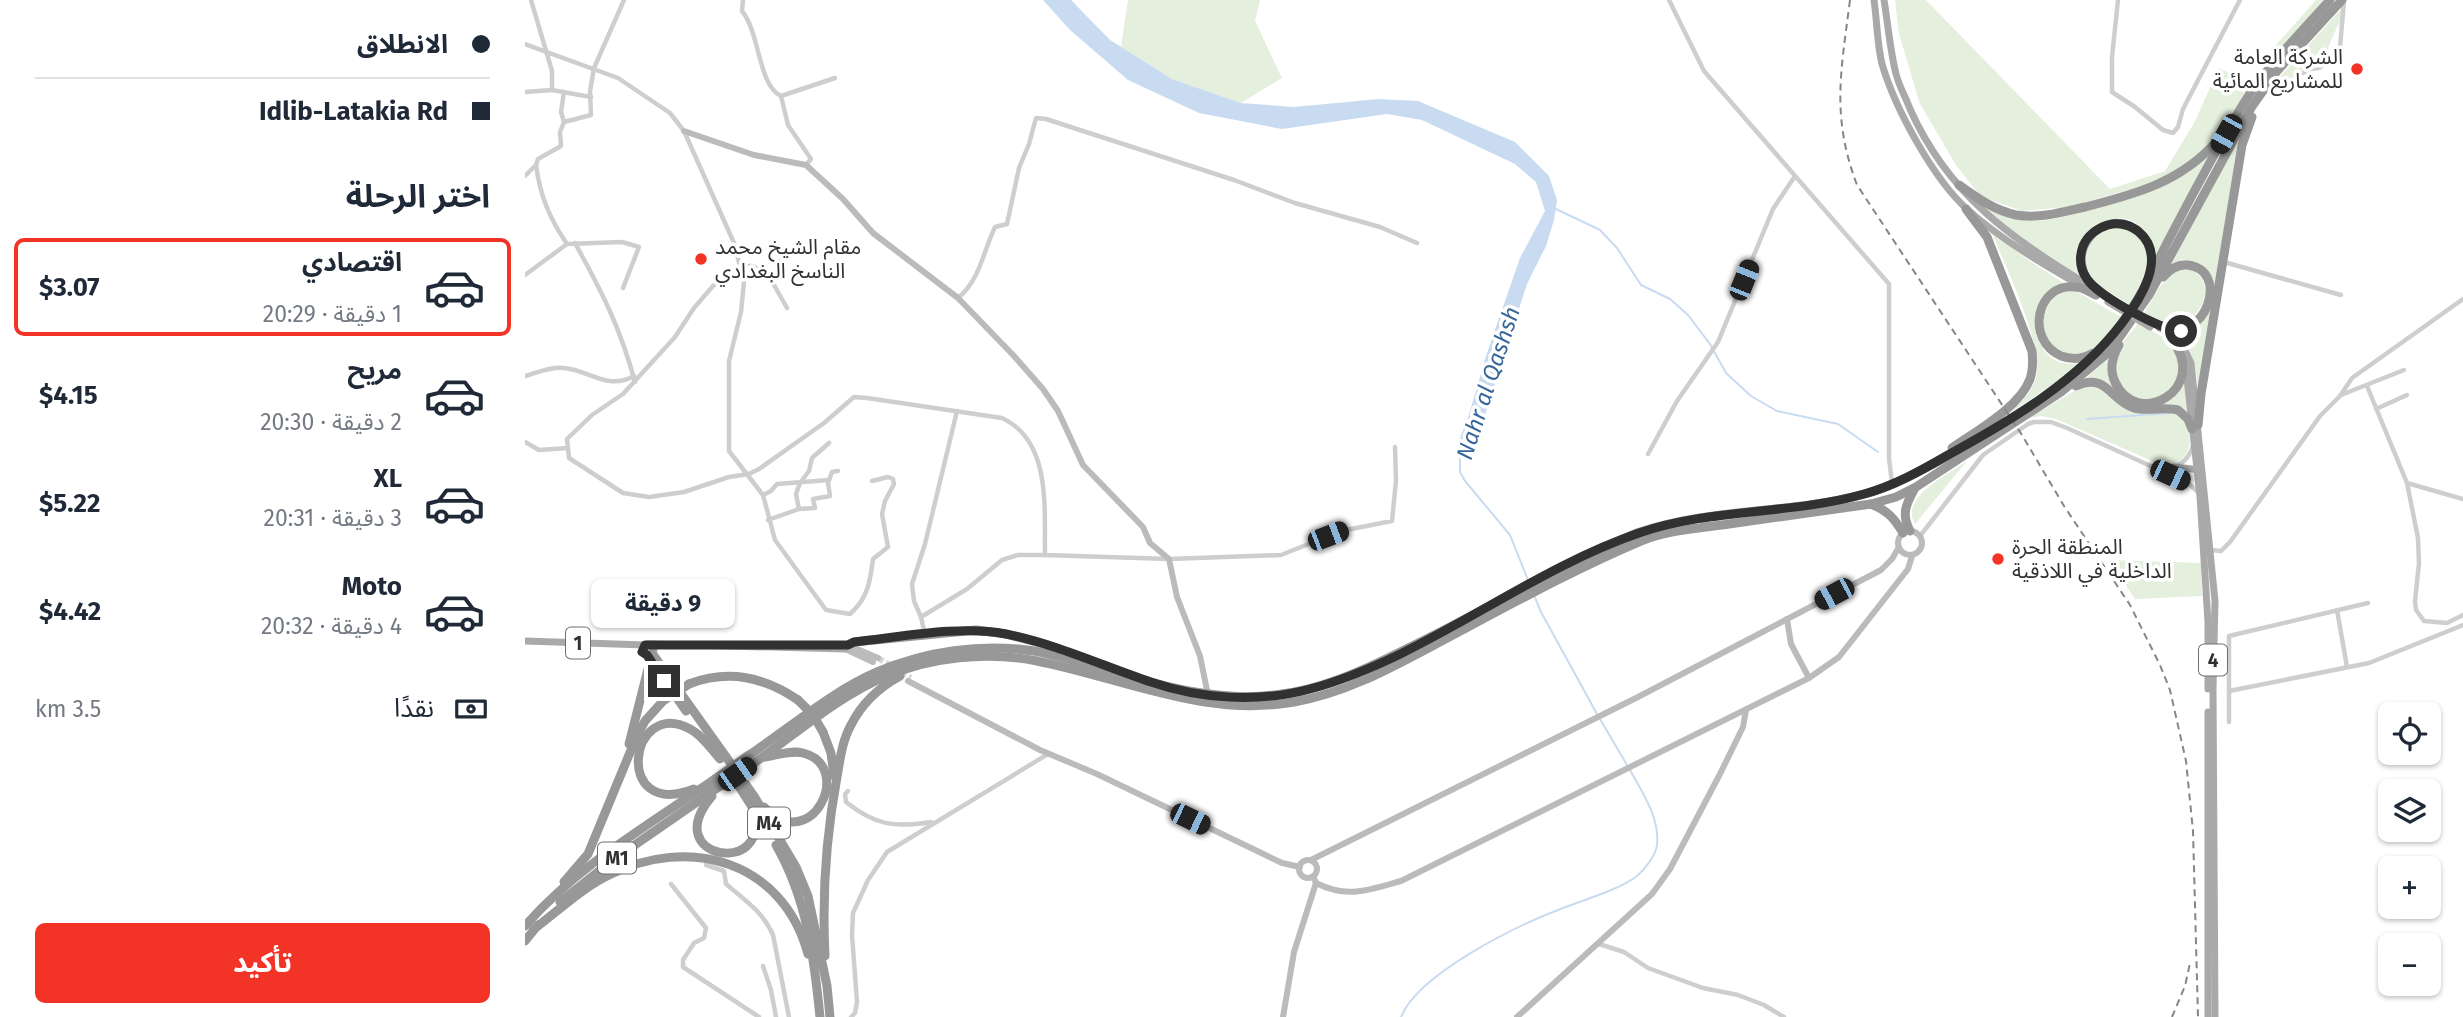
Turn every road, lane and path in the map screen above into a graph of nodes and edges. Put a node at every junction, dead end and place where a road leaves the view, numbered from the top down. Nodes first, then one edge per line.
1 (531, 0) edge
2 (624, 0) edge
3 (743, 0) edge
4 (1669, 0) edge
5 (1874, 0) edge
6 (1884, 0) edge
7 (2118, 0) edge
8 (2239, 0) edge
9 (2330, 0) edge
10 (2343, 0) edge
11 (525, 44) edge
12 (544, 51) junction
13 (594, 68) junction
14 (835, 78) dead end
15 (2266, 85) junction
16 (552, 90) junction
17 (525, 92) edge
18 (564, 92) junction
19 (781, 96) junction
20 (591, 97) junction
21 (2237, 114) junction
22 (564, 122) junction
23 (684, 131) junction
24 (536, 165) junction
25 (806, 165) junction
26 (525, 176) edge
27 (1795, 176) junction
28 (1959, 185) junction
29 (1966, 209) junction
30 (575, 243) junction
31 (1417, 243) dead end
32 (567, 244) junction
33 (2223, 262) junction
34 (741, 266) junction
35 (525, 275) edge
36 (2147, 283) junction
37 (623, 288) dead end
38 (2098, 294) junction
39 (2149, 295) junction
40 (2341, 295) dead end
41 (958, 298) junction
42 (2463, 299) edge
43 (787, 308) dead end
44 (2133, 321) junction
45 (2154, 325) junction
46 (2172, 340) junction
47 (2103, 346) junction
48 (2404, 370) dead end
49 (525, 376) edge
50 (634, 379) junction
51 (2367, 386) junction
52 (2061, 392) junction
53 (2407, 395) dead end
54 (2340, 396) junction
55 (2377, 409) junction
56 (957, 411) junction
57 (2195, 427) junction
58 (525, 442) edge
59 (829, 443) dead end
60 (2194, 443) junction
61 (1395, 447) dead end
62 (568, 448) junction
63 (1648, 454) dead end
64 (1935, 463) junction
65 (2153, 467) junction
66 (2174, 467) junction
67 (2200, 470) junction
68 (838, 471) dead end
69 (748, 474) junction
70 (829, 480) junction
71 (872, 481) dead end
72 (800, 483) junction
73 (2407, 483) junction
74 (1892, 484) junction
75 (1916, 487) junction
76 (762, 495) junction
77 (2200, 496) junction
78 (2463, 499) edge
79 (1871, 504) junction
80 (799, 509) junction
81 (768, 520) junction
82 (1907, 532) junction
83 (1920, 536) junction
84 (1899, 547) junction
85 (2210, 550) junction
86 (1045, 555) junction
87 (1912, 555) junction
88 (1169, 559) junction
89 (1561, 573) junction
90 (2368, 603) dead end
91 (2337, 610) junction
92 (1488, 611) junction
93 (2463, 615) edge
94 (921, 617) junction
95 (1787, 619) junction
96 (2463, 625) edge
97 (925, 635) junction
98 (525, 641) edge
99 (846, 647) junction
100 (649, 652) junction
101 (876, 660) tunnel mouth
102 (916, 667) junction
103 (2347, 667) junction
104 (1809, 678) junction
105 (910, 680) tunnel mouth
106 (1156, 684) junction
107 (2229, 691) junction
108 (1208, 695) junction
109 (1746, 710) junction
110 (2229, 722) dead end
111 (1049, 754) junction
112 (720, 759) junction
113 (754, 759) junction
114 (624, 765) junction
115 (717, 783) junction
116 (848, 791) dead end
117 (751, 798) junction
118 (832, 806) junction
119 (936, 821) junction
120 (706, 860) junction
121 (1311, 860) junction
122 (1300, 867) junction
123 (1315, 880) junction
124 (671, 884) dead end
125 (551, 898) junction
126 (530, 928) edge
127 (525, 941) edge
128 (1598, 944) junction
129 (763, 966) dead end
130 (822, 987) junction
131 (759, 1017) edge
132 (776, 1017) edge
133 (789, 1017) edge
134 (820, 1017) edge
135 (830, 1017) edge
136 (851, 1017) edge
137 (1283, 1017) edge
138 (1517, 1017) edge
139 (1784, 1017) edge
140 (2209, 1017) edge
141 (2215, 1017) edge

1 - 12 street
2 - 13 street
3 - 19 street
4 - 27 street
5 - 29 main road
6 - 28 main road
7 - 8 street
9 - 21 highway, M1
10 - 15 highway, M1
10 - 15 street
11 - 12 street
12 - 13 street
12 - 16 street
13 - 20 street
13 - 23 street
14 - 19 street
15 - 33 highway
15 - 39 highway, M1
16 - 17 street
16 - 18 street
18 - 20 street
18 - 22 street
19 - 25 street
20 - 22 street
21 - 28 highway
21 - 36 highway, M1
22 - 24 street
23 - 25 street
23 - 34 street
24 - 26 street
24 - 32 street
25 - 41 street
27 - 63 street
27 - 74 street
28 - 38 main road
29 - 38 main road
29 - 64 highway
30 - 32 street
30 - 37 street
30 - 50 street
31 - 41 street
32 - 35 street
33 - 40 street
33 - 57 highway
34 - 43 street
34 - 50 street
34 - 69 street
36 - 38 highway
36 - 47 highway, M1
38 - 45 main road, bridge
38 - 47 highway
39 - 44 highway, M1
39 - 45 highway
41 - 88 street
42 - 54 street
44 - 46 highway
44 - 52 highway, M1
45 - 46 main road
45 - 57 main road, 4
46 - 57 main road, 4
47 - 64 highway, M1
48 - 51 street
49 - 50 street
50 - 62 street
51 - 54 street
51 - 55 street
52 - 57 highway
52 - 75 highway, M1
53 - 55 street
54 - 85 street
55 - 73 street
56 - 69 street
56 - 86 street
56 - 94 street
57 - 60 main road, 4
57 - 67 main road, 4
58 - 62 street
59 - 72 street
60 - 66 street
60 - 67 main road, 4
61 - 88 street
62 - 69 street
64 - 74 highway, M1
65 - 66 street
65 - 77 street
65 - 83 street
66 - 67 main road
67 - 77 main road, 4
67 - 85 main road, 4
68 - 70 street
69 - 76 street
70 - 72 street
70 - 80 street
71 - 81 street
72 - 76 street
72 - 80 street
73 - 78 street
73 - 93 street
74 - 89 highway, M1
75 - 79 highway, M1
75 - 82 highway
76 - 81 street
77 - 140 main road, 4
79 - 82 highway
79 - 89 highway, M1
80 - 81 street
82 - 83 street
82 - 84 street
83 - 87 street
84 - 87 street
84 - 95 street
85 - 141 main road, 4
86 - 88 street
86 - 94 street
87 - 104 street
88 - 108 street
89 - 92 highway, M1
90 - 91 street
91 - 103 street
91 - 107 street
92 - 102 highway, M1
92 - 108 highway, M1
94 - 97 street
95 - 104 street
95 - 121 street
96 - 103 street
97 - 99 highway
97 - 106 highway
98 - 100 main road, 1
99 - 100 main road, 1
99 - 101 street
100 - 112 highway, M4
100 - 114 highway
100 - 117 highway, M4
102 - 113 highway, M1
102 - 118 highway
103 - 107 street
104 - 109 street
105 - 111 street
106 - 108 highway, M1
106 - 113 highway, M1
107 - 110 street
109 - 123 street
109 - 128 street
111 - 119 street
111 - 122 street
112 - 115 highway
112 - 117 highway, M4
113 - 115 highway, M1, bridge
113 - 117 highway
114 - 118 highway, bridge
114 - 125 highway
115 - 117 highway
115 - 125 highway, M1
115 - 126 highway, M1
116 - 119 street
117 - 130 highway, M4
118 - 130 highway
119 - 136 street
120 - 126 highway
120 - 130 highway
120 - 133 street
121 - 122 street
121 - 123 street
122 - 123 street
123 - 137 street
124 - 131 street
125 - 126 highway, M1
126 - 127 highway, M1
128 - 138 street
128 - 139 street
129 - 132 street
130 - 134 highway, M4
130 - 135 highway, M4

